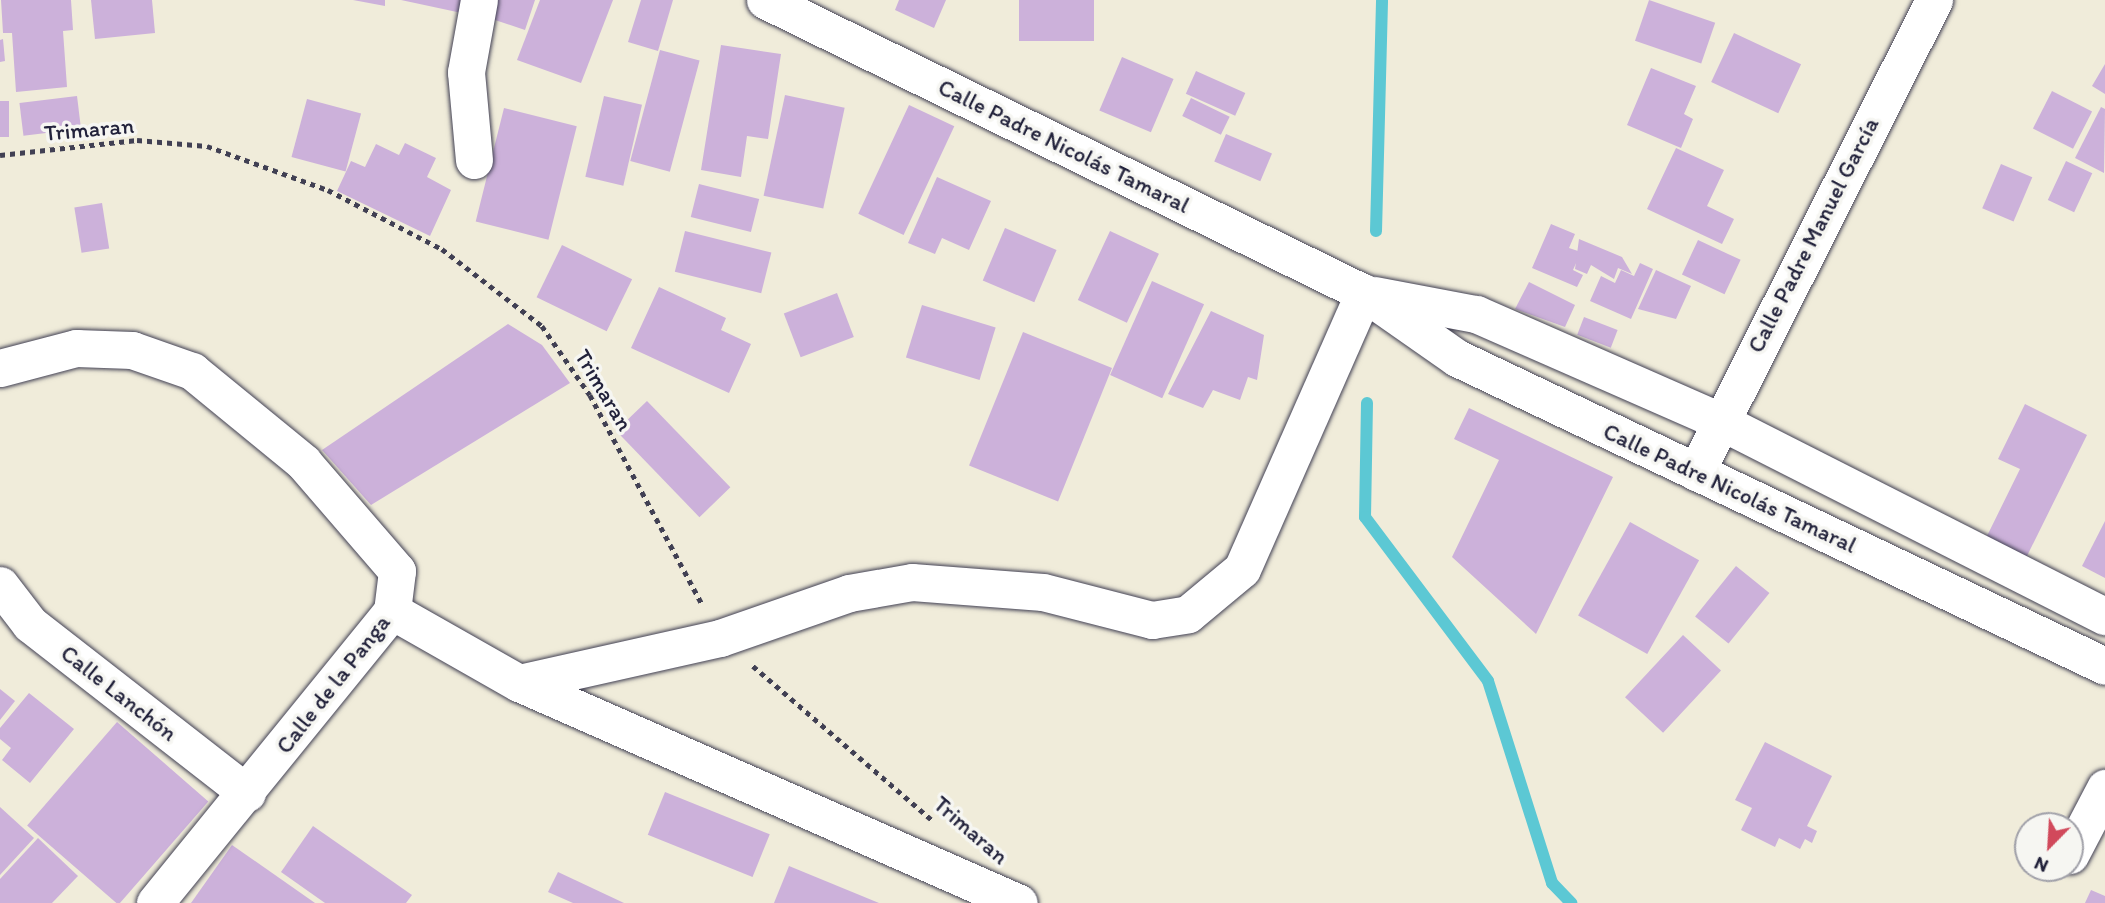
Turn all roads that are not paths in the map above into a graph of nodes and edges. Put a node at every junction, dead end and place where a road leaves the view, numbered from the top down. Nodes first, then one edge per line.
1 (479, 0) edge
2 (765, 0) edge
3 (1934, 0) edge
4 (474, 160) dead end
5 (1364, 293) junction
6 (0, 368) edge
7 (1717, 420) junction
8 (1696, 472) junction
9 (0, 585) edge
10 (391, 611) junction
11 (2105, 616) edge
12 (2105, 666) edge
13 (519, 683) junction
14 (2105, 788) edge
15 (247, 793) junction
16 (2084, 828) edge
17 (155, 903) edge
18 (1019, 903) edge

1 - 4 street
2 - 5 street, Calle Padre Nicolás Tamaral
3 - 7 street, Calle Padre Manuel García
5 - 7 street, Calle Padre Nicolás Tamaral
5 - 8 street, Calle Padre Nicolás Tamaral
5 - 13 street
6 - 10 street, Calle de la Panga
7 - 8 street, Calle Padre Manuel García
7 - 11 street, Calle Padre Nicolás Tamaral
8 - 12 street, Calle Padre Nicolás Tamaral
9 - 15 street, Calle Lanchón
10 - 13 street
10 - 15 street, Calle de la Panga
13 - 18 street
14 - 16 street
15 - 17 street, Calle de la Panga

